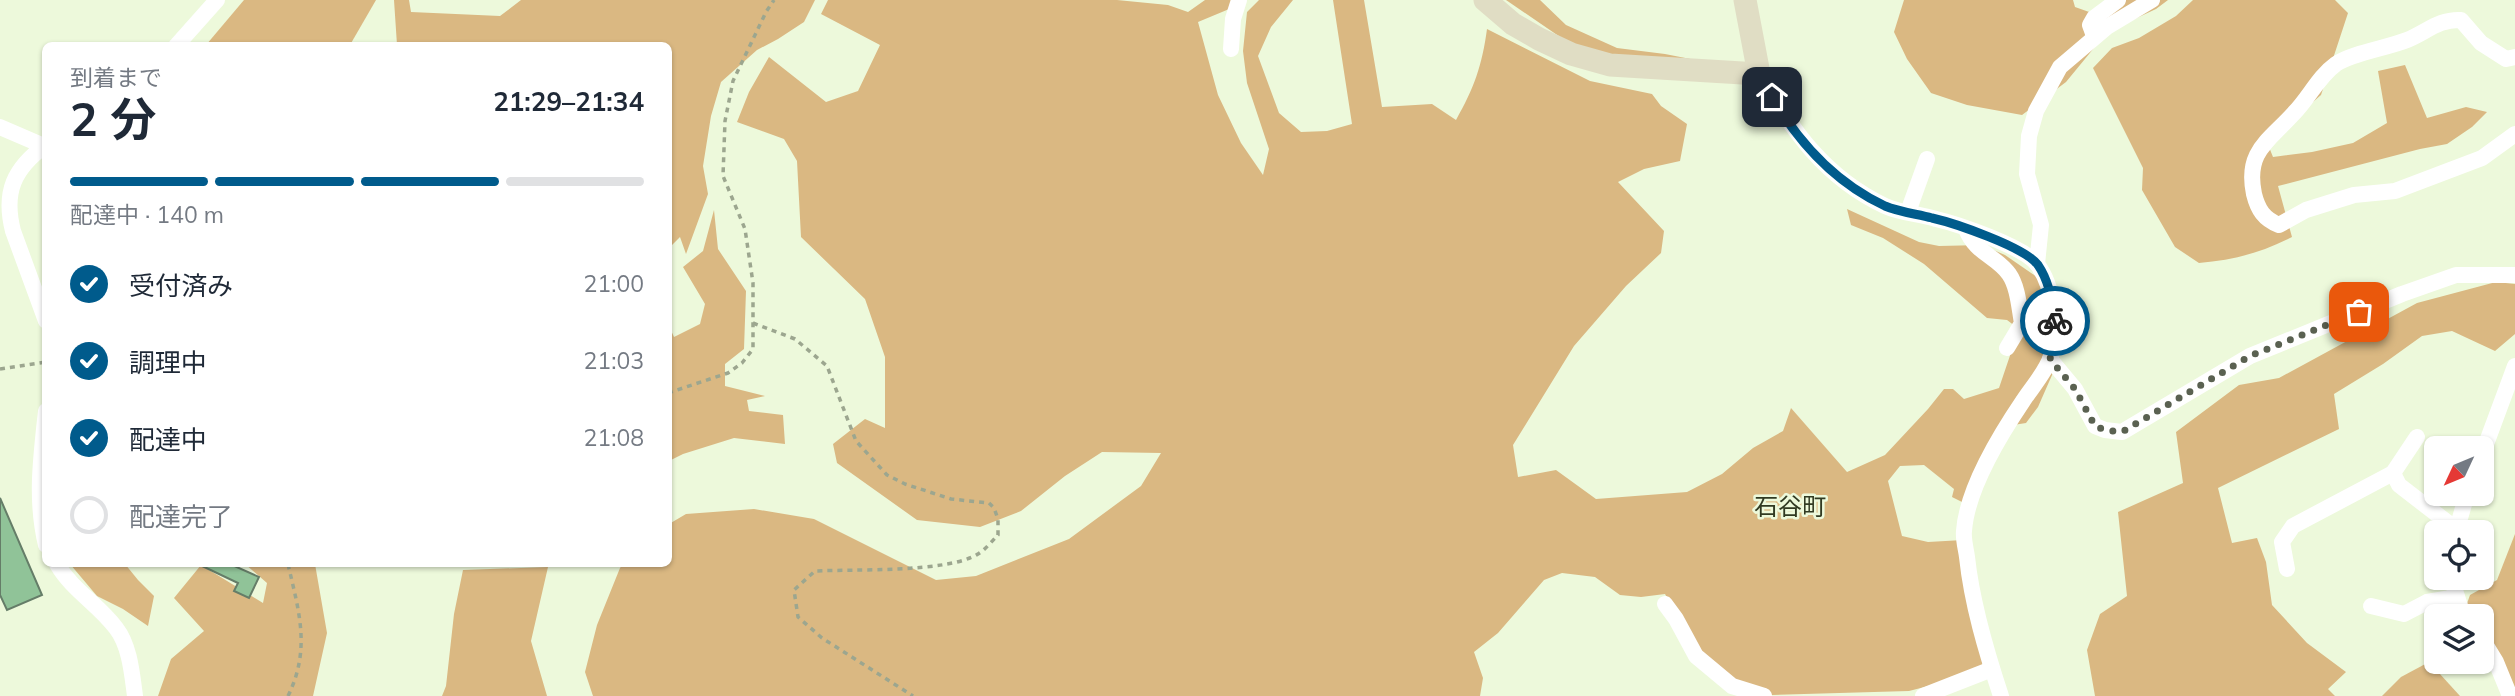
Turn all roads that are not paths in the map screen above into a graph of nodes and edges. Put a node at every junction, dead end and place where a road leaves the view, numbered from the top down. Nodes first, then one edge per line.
1 (217, 0) edge
2 (1239, 0) edge
3 (1485, 0) edge
4 (1745, 0) edge
5 (2118, 0) edge
6 (2152, 0) edge
7 (2094, 36) junction
8 (180, 42) edge
9 (1231, 49) dead end
10 (2515, 57) edge
11 (1759, 74) junction
12 (0, 127) edge
13 (2515, 134) edge
14 (42, 145) edge
15 (42, 148) edge
16 (1927, 159) dead end
17 (6, 184) edge
18 (1908, 212) junction
19 (6, 228) edge
20 (1966, 229) junction
21 (2037, 264) junction
22 (2515, 275) edge
23 (42, 312) edge
24 (2007, 348) dead end
25 (2050, 359) junction
26 (2515, 366) edge
27 (2489, 436) edge
28 (2417, 437) dead end
29 (42, 450) edge
30 (2393, 473) junction
31 (2443, 520) edge
32 (42, 528) edge
33 (59, 567) edge
34 (2287, 569) dead end
35 (2455, 590) edge
36 (2457, 597) junction
37 (1665, 604) dead end
38 (2460, 604) edge
39 (2371, 606) dead end
40 (2494, 659) edge
41 (1992, 669) junction
42 (135, 696) edge
43 (1764, 696) edge
44 (1923, 696) edge
45 (2001, 696) edge
46 (2510, 696) edge

1 - 8 street
2 - 9 street
3 - 11 street
4 - 11 street
5 - 7 street
6 - 7 street
7 - 21 street
10 - 13 street
11 - 18 street
12 - 14 street
15 - 17 street
16 - 18 street
17 - 19 street
18 - 20 street
19 - 23 street
20 - 21 street
20 - 24 street
21 - 25 street
22 - 25 street
25 - 41 street
26 - 27 street
28 - 30 street
29 - 32 street
30 - 31 street
30 - 34 street
33 - 42 street
35 - 36 street
36 - 38 street
36 - 39 street
37 - 43 street
40 - 46 street
41 - 44 street
41 - 45 street

